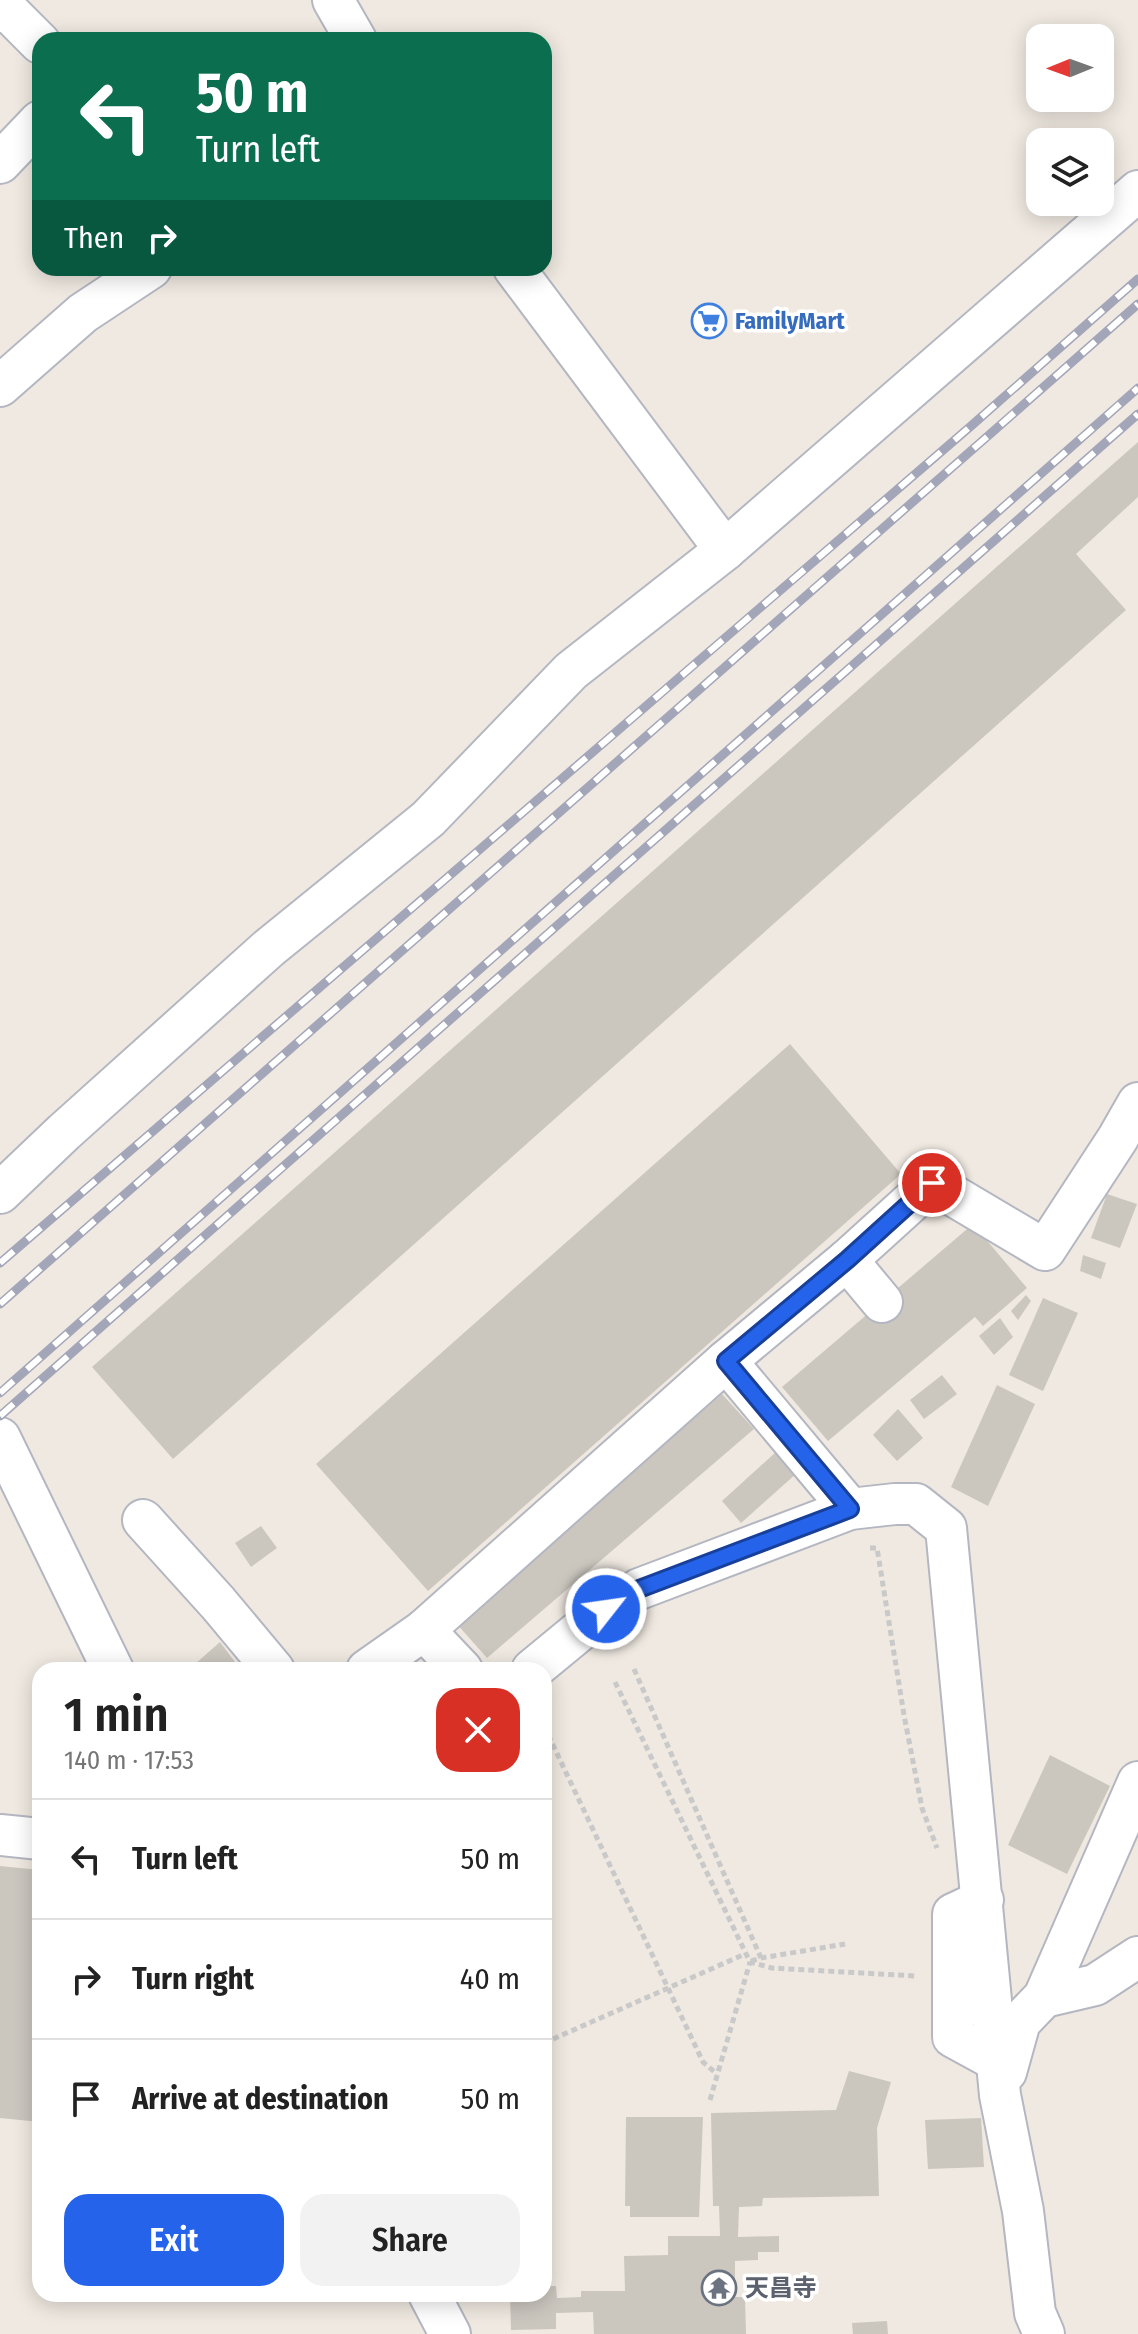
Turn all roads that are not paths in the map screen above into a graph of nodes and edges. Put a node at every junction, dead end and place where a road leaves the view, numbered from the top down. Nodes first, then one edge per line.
1 (333, 0) edge
2 (0, 3) edge
3 (351, 32) edge
4 (32, 35) edge
5 (32, 129) edge
6 (0, 163) edge
7 (1138, 191) edge
8 (139, 276) edge
9 (520, 276) edge
10 (0, 386) edge
11 (725, 550) junction
12 (1138, 1103) edge
13 (0, 1193) edge
14 (847, 1260) junction
15 (882, 1302) dead end
16 (726, 1361) junction
17 (0, 1438) edge
18 (850, 1509) junction
19 (143, 1520) dead end
20 (424, 1630) junction
21 (109, 1662) edge
22 (267, 1662) edge
23 (378, 1662) edge
24 (454, 1662) edge
25 (542, 1662) edge
26 (1138, 1782) edge
27 (0, 1835) edge
28 (32, 1838) edge
29 (983, 1900) junction
30 (1138, 1957) edge
31 (1044, 1997) junction
32 (998, 2078) junction
33 (433, 2302) edge
34 (450, 2334) edge
35 (1044, 2334) edge

1 - 3 street
2 - 4 street
5 - 6 street
7 - 11 street
8 - 10 street
9 - 11 street
11 - 13 street
12 - 14 street
14 - 15 street
14 - 16 street
16 - 18 street
16 - 20 street
17 - 21 street
18 - 25 street
18 - 29 street
19 - 22 street
20 - 23 street
20 - 24 street
26 - 31 street
27 - 28 street
29 - 32 street
29 - 32 street
30 - 31 street
31 - 32 street
32 - 35 street
33 - 34 street

